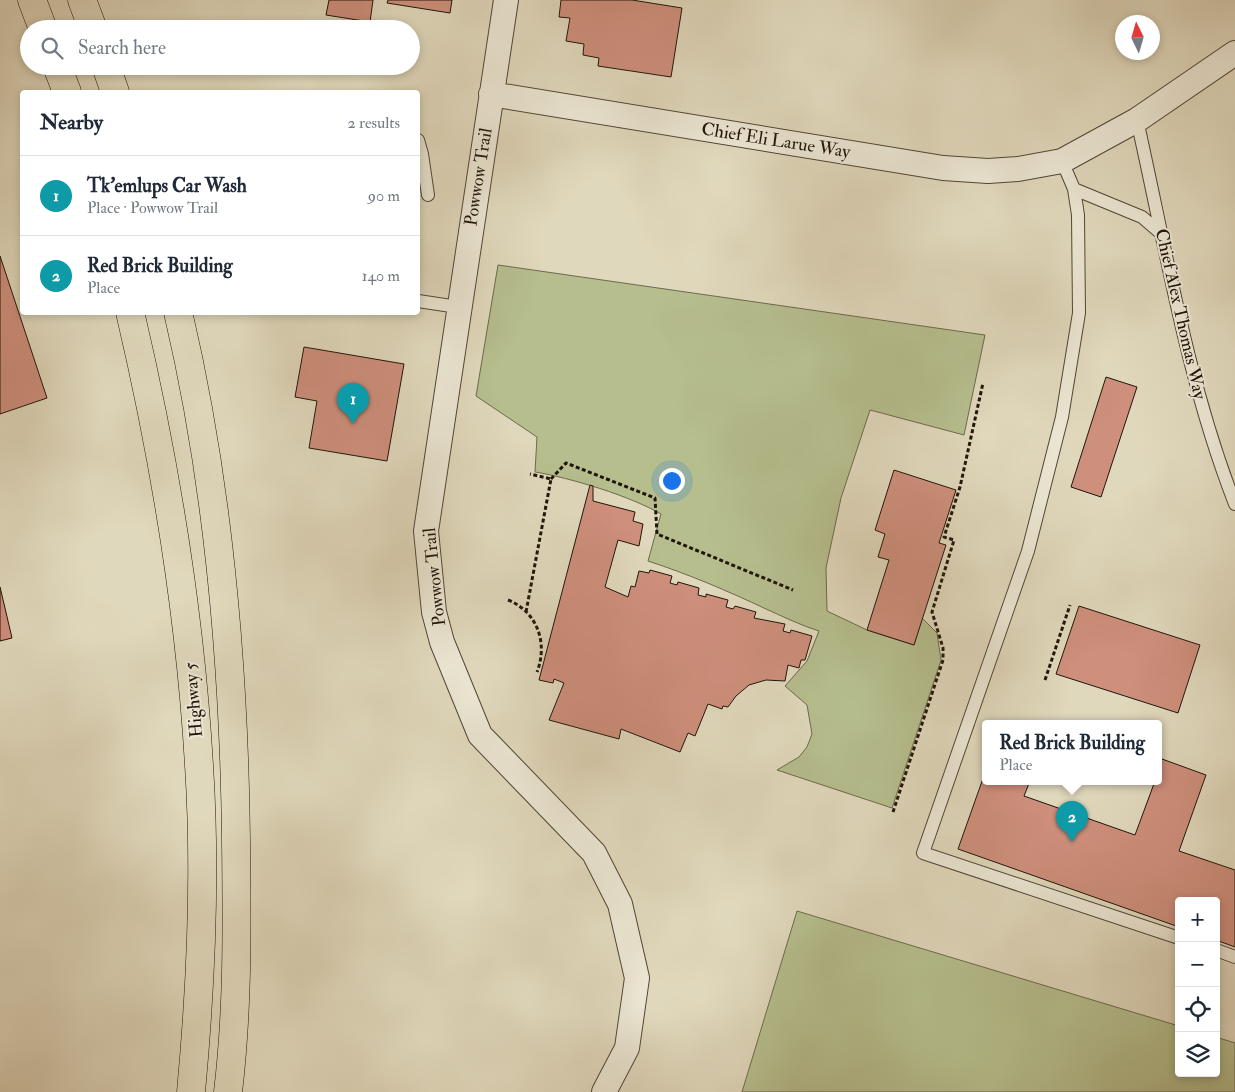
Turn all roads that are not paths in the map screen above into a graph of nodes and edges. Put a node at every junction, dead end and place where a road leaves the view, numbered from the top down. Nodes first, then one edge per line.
1 (82, 0) edge
2 (506, 0) edge
3 (90, 20) edge
4 (1235, 53) edge
5 (60, 75) edge
6 (109, 75) edge
7 (66, 90) edge
8 (114, 90) edge
9 (491, 94) junction
10 (1137, 120) junction
11 (420, 147) edge
12 (1062, 161) junction
13 (1074, 189) junction
14 (428, 196) dead end
15 (1163, 235) junction
16 (420, 300) edge
17 (458, 308) junction
18 (131, 315) edge
19 (179, 315) edge
20 (1235, 504) edge
21 (1175, 937) edge
22 (1220, 951) edge
23 (1235, 956) edge
24 (191, 1092) edge
25 (228, 1092) edge
26 (604, 1092) edge

1 - 3 highway
2 - 9 street, Powwow Trail
4 - 10 street
5 - 7 highway
6 - 8 highway
9 - 12 street, Chief Eli Larue Way
9 - 17 street, Powwow Trail
10 - 12 street
10 - 15 lane, Chief Alex Thomas Way
11 - 14 lane
12 - 13 lane
13 - 15 lane
13 - 21 lane
15 - 20 lane, Chief Alex Thomas Way
16 - 17 lane
17 - 26 street, Powwow Trail
18 - 24 highway, Highway 5
19 - 25 highway, Highway 5
22 - 23 lane

